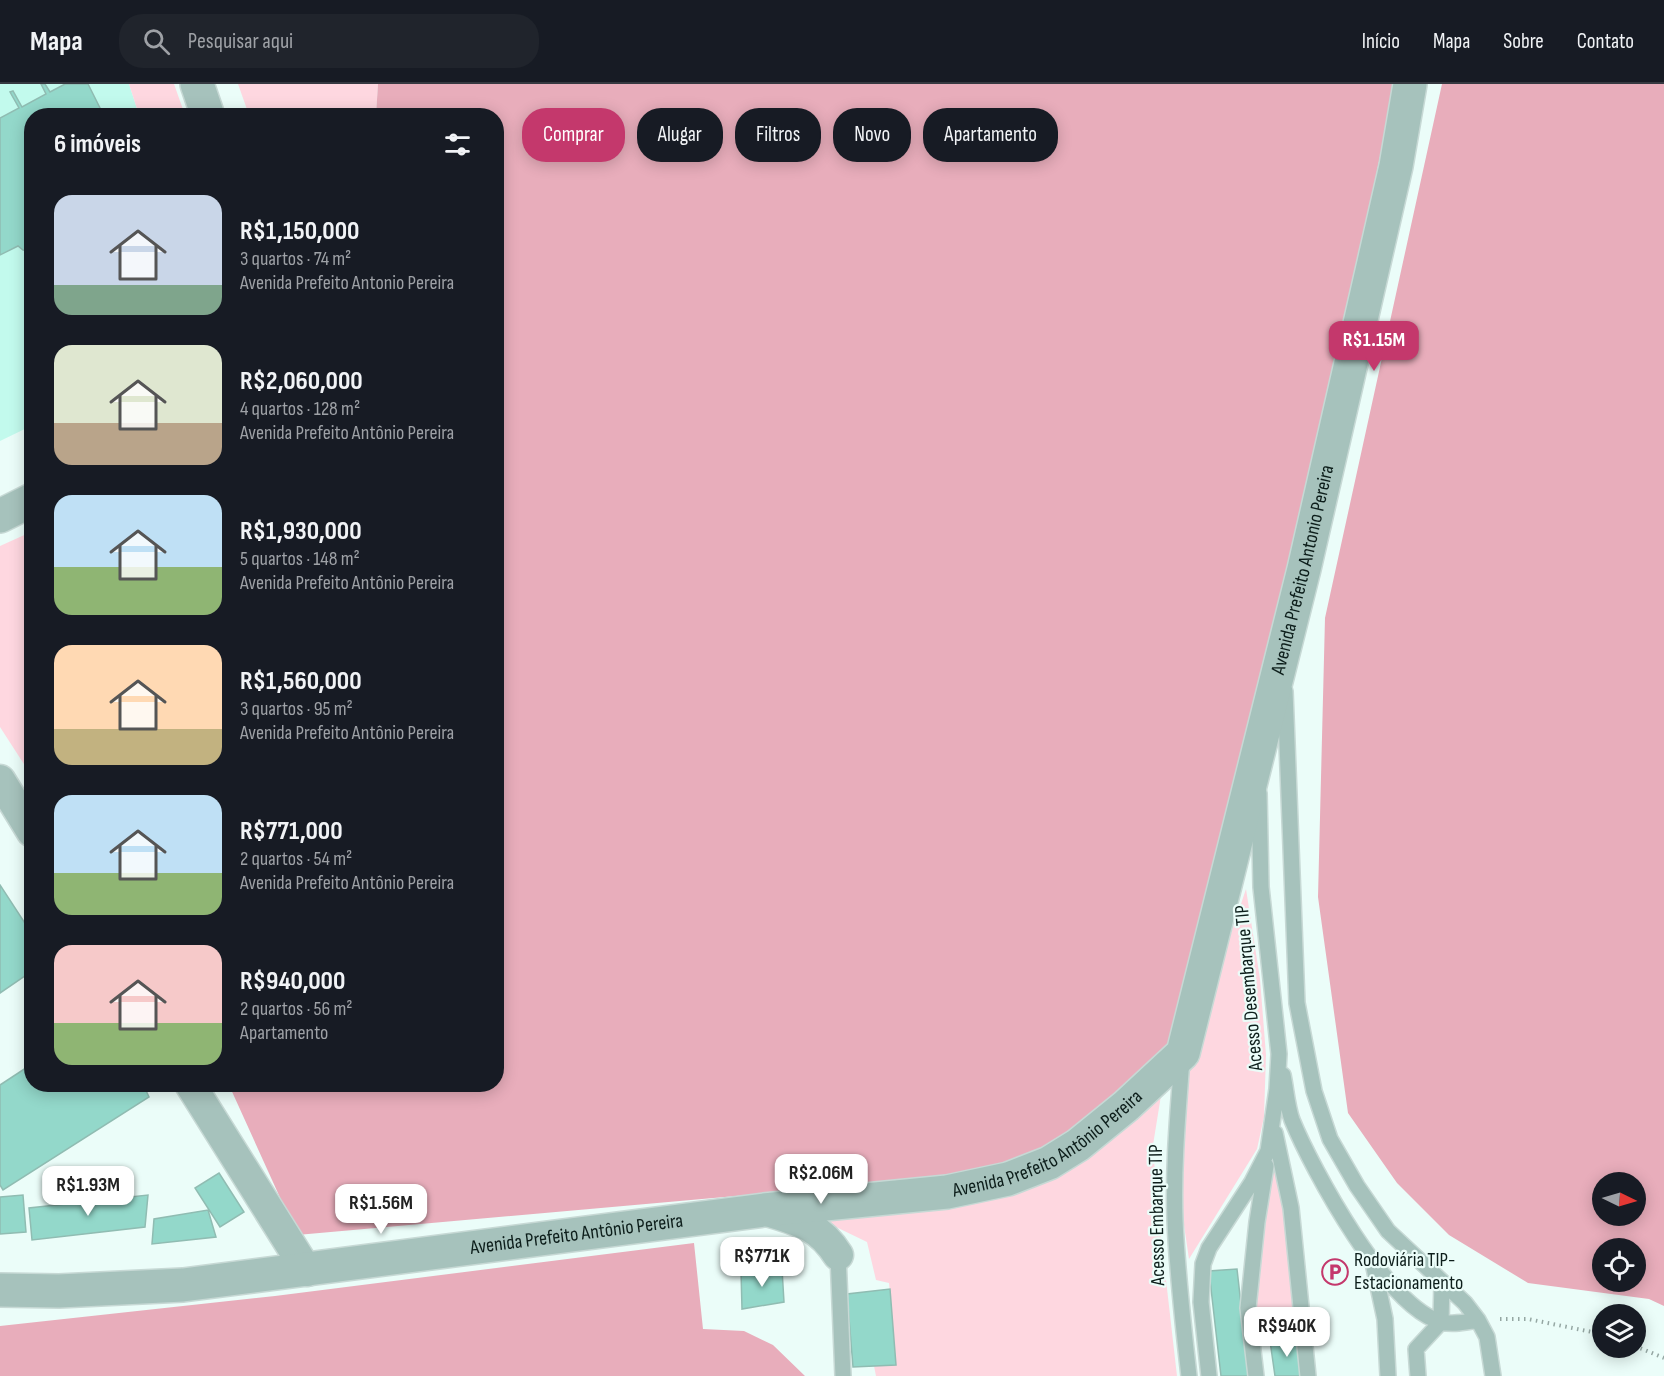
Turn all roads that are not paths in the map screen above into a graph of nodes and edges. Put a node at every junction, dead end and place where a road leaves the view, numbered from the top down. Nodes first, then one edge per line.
1 (197, 84) edge
2 (1410, 84) edge
3 (205, 108) edge
4 (24, 504) edge
5 (0, 516) edge
6 (1283, 649) junction
7 (1258, 757) junction
8 (0, 780) edge
9 (24, 819) edge
10 (1183, 1053) junction
11 (1279, 1054) junction
12 (195, 1092) edge
13 (1274, 1127) junction
14 (1268, 1151) junction
15 (764, 1210) junction
16 (838, 1255) joint
17 (1372, 1260) junction
18 (307, 1271) junction
19 (1442, 1282) junction
20 (0, 1290) edge
21 (1478, 1320) junction
22 (1441, 1322) junction
23 (844, 1375) edge
24 (1190, 1376) edge
25 (1209, 1376) edge
26 (1256, 1376) edge
27 (1308, 1376) edge
28 (1388, 1376) edge
29 (1418, 1376) edge
30 (1493, 1376) edge

1 - 3 street
2 - 6 street, Avenida Prefeito Antonio Pereira
4 - 5 street
6 - 7 street, Avenida Prefeito Antonio Pereira
6 - 19 lane
7 - 10 street, Avenida Prefeito Antonio Pereira
7 - 11 lane, Acesso Desembarque TIP
8 - 9 street
10 - 15 street, Avenida Prefeito Antônio Pereira
10 - 24 lane, Acesso Embarque TIP
11 - 13 lane, Acesso Desembarque TIP
11 - 17 lane
12 - 18 street
13 - 14 lane, Acesso Desembarque TIP
13 - 27 lane
14 - 25 lane, Acesso Desembarque TIP
14 - 26 lane
15 - 16 street
15 - 18 street, Avenida Prefeito Antônio Pereira
16 - 23 lane
17 - 22 lane
17 - 28 lane
18 - 20 street, Avenida Prefeito Antônio Pereira
19 - 21 lane
19 - 22 lane
21 - 22 lane
21 - 30 lane
22 - 29 lane

